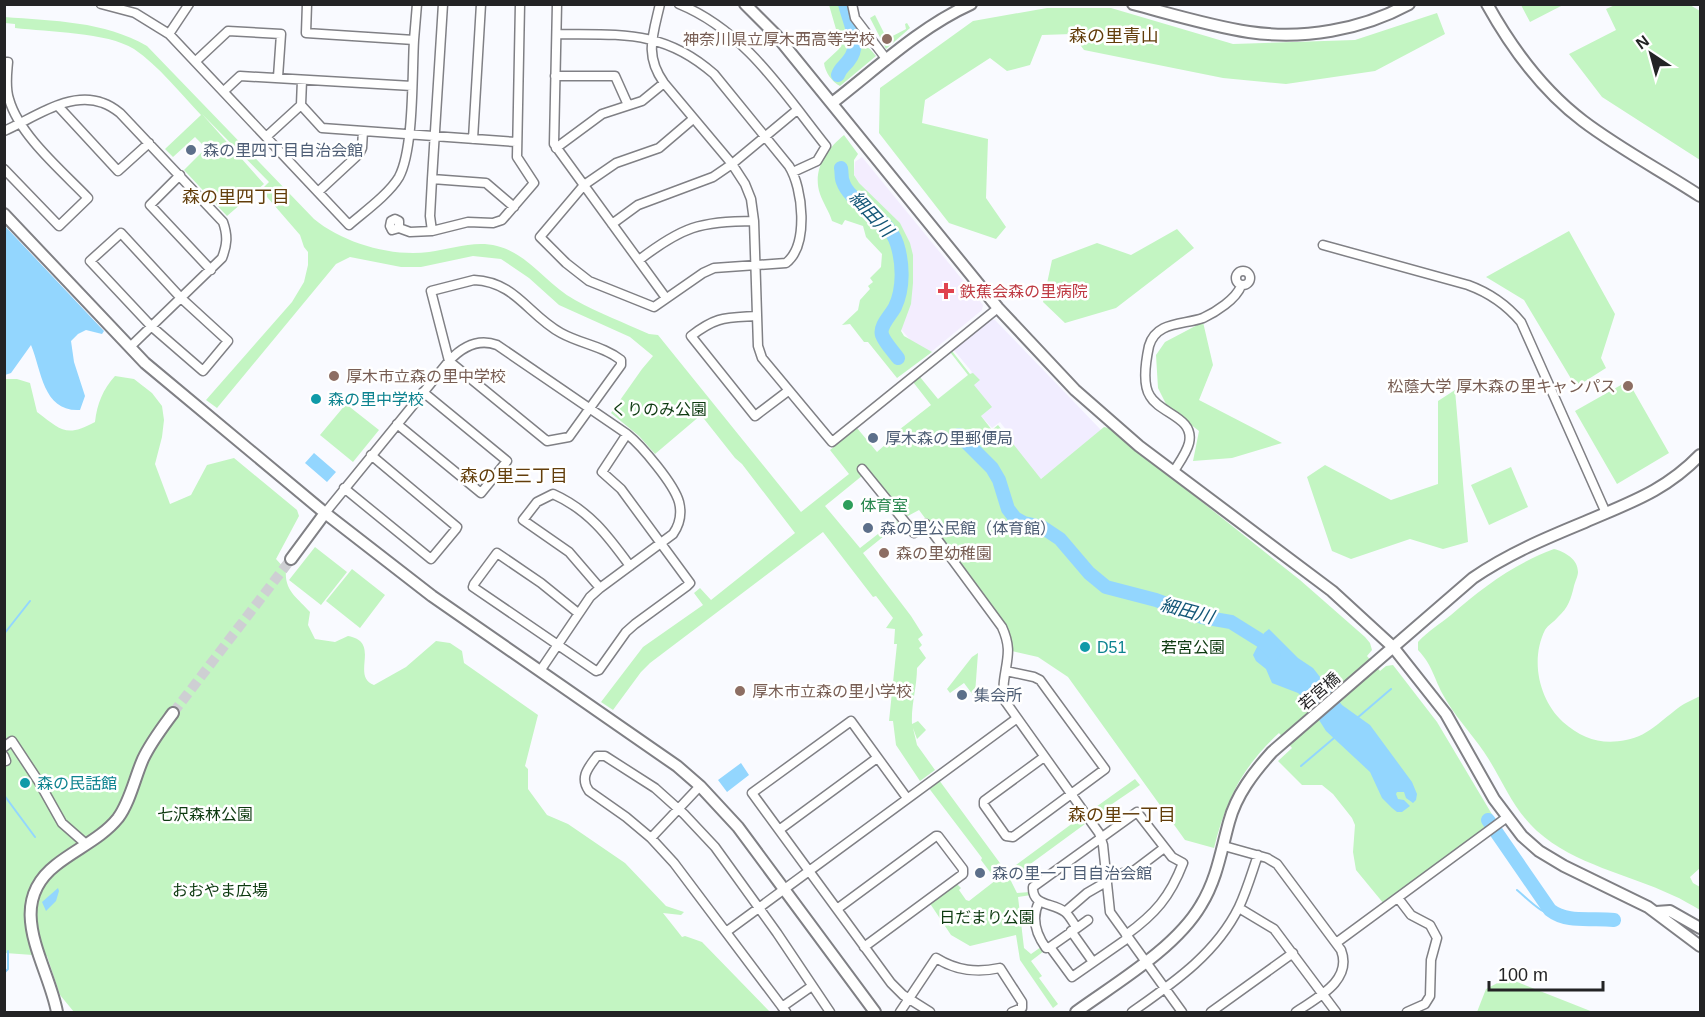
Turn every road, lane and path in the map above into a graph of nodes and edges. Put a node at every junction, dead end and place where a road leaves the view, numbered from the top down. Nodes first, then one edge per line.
1 (101, 4) edge
2 (189, 4) edge
3 (307, 4) edge
4 (417, 4) edge
5 (443, 4) edge
6 (481, 4) edge
7 (520, 4) edge
8 (557, 4) edge
9 (660, 4) edge
10 (679, 4) edge
11 (745, 4) edge
12 (852, 4) edge
13 (971, 4) edge
14 (1133, 4) edge
15 (1409, 4) edge
16 (1487, 4) edge
17 (1178, 10) edge
18 (168, 34) junction
19 (556, 34) junction
20 (652, 39) junction
21 (414, 40) junction
22 (887, 60) junction
23 (196, 61) junction
24 (4, 62) edge
25 (555, 76) junction
26 (278, 77) junction
27 (302, 80) junction
28 (664, 83) junction
29 (412, 86) junction
30 (224, 91) junction
31 (832, 103) junction
32 (301, 105) junction
33 (628, 105) junction
34 (58, 106) junction
35 (797, 110) junction
36 (693, 119) junction
37 (19, 124) junction
38 (4, 131) edge
39 (363, 131) junction
40 (409, 134) junction
41 (435, 136) junction
42 (765, 136) junction
43 (266, 137) junction
44 (473, 139) junction
45 (516, 142) junction
46 (148, 143) junction
47 (556, 148) junction
48 (732, 164) junction
49 (4, 169) edge
50 (793, 172) junction
51 (180, 175) junction
52 (432, 178) junction
53 (584, 185) junction
54 (318, 192) junction
55 (1701, 196) edge
56 (514, 207) junction
57 (4, 214) edge
58 (754, 221) junction
59 (612, 224) junction
60 (399, 228) dead end
61 (432, 231) junction
62 (1323, 244) dead end
63 (639, 260) junction
64 (755, 264) junction
65 (211, 270) junction
66 (1241, 285) dead end
67 (181, 298) junction
68 (666, 298) junction
69 (998, 308) junction
70 (757, 316) junction
71 (151, 326) junction
72 (129, 347) junction
73 (449, 361) junction
74 (788, 391) junction
75 (423, 392) junction
76 (591, 408) junction
77 (397, 424) junction
78 (627, 434) junction
79 (370, 455) junction
80 (1701, 455) edge
81 (861, 469) dead end
82 (1174, 471) junction
83 (344, 488) junction
84 (325, 513) junction
85 (1606, 513) junction
86 (661, 544) junction
87 (291, 559) tunnel mouth
88 (630, 566) junction
89 (600, 588) junction
90 (578, 613) junction
91 (557, 645) junction
92 (1393, 647) junction
93 (540, 671) junction
94 (1006, 671) junction
95 (172, 713) tunnel mouth
96 (1016, 719) junction
97 (4, 747) edge
98 (1044, 757) junction
99 (877, 758) junction
100 (700, 786) junction
101 (1072, 794) junction
102 (907, 798) junction
103 (678, 808) junction
104 (1506, 818) junction
105 (779, 830) junction
106 (651, 838) junction
107 (1100, 838) junction
108 (86, 844) junction
109 (1224, 846) junction
110 (1164, 848) junction
111 (1258, 855) junction
112 (808, 871) junction
113 (1106, 879) junction
114 (783, 890) junction
115 (1398, 898) junction
116 (1039, 902) junction
117 (759, 908) junction
118 (1239, 908) junction
119 (837, 909) junction
120 (1065, 912) junction
121 (1656, 912) junction
122 (1088, 920) dead end
123 (1701, 928) edge
124 (1074, 930) junction
125 (726, 932) junction
126 (1127, 936) junction
127 (1336, 943) junction
128 (864, 946) junction
129 (1701, 946) edge
130 (1050, 947) junction
131 (1293, 953) junction
132 (1093, 962) junction
133 (1145, 962) junction
134 (812, 986) junction
135 (1165, 989) junction
136 (1322, 993) junction
137 (909, 999) junction
138 (784, 1010) edge
139 (57, 1012) edge
140 (830, 1012) edge
141 (875, 1012) edge
142 (900, 1012) edge
143 (930, 1012) edge
144 (1012, 1012) edge
145 (1076, 1012) edge
146 (1132, 1012) edge
147 (1182, 1012) edge
148 (1211, 1012) edge
149 (1296, 1012) edge
150 (1336, 1012) edge
151 (1407, 1012) edge

1 - 18 street
2 - 18 street
3 - 21 street
4 - 21 street
5 - 41 street
6 - 44 street
7 - 45 street
8 - 19 street
9 - 20 street
10 - 35 street
11 - 31 street
12 - 22 street
13 - 22 street
14 - 17 street
15 - 17 street
16 - 55 street
18 - 23 street
19 - 20 street
19 - 25 street
20 - 28 street
20 - 42 street
21 - 29 street
22 - 31 street
23 - 26 street
23 - 30 street
24 - 37 street
25 - 33 street
25 - 47 street
26 - 27 street
26 - 30 street
27 - 29 street
27 - 32 street
28 - 33 street
28 - 36 street
29 - 40 street
30 - 43 street
31 - 69 street
32 - 39 street
32 - 43 street
33 - 47 street
34 - 37 street
34 - 46 street
34 - 46 street
35 - 42 street
35 - 50 street
36 - 48 street
36 - 53 street
37 - 38 street
37 - 49 street
39 - 40 street
39 - 54 street
40 - 41 street
40 - 54 street
41 - 44 street
41 - 52 street
42 - 48 street
42 - 50 street
43 - 54 street
44 - 45 street
45 - 56 street
46 - 51 street
47 - 53 street
48 - 58 street
48 - 59 street
50 - 64 street
51 - 65 street
51 - 65 street
52 - 56 street
52 - 61 street
53 - 59 street
53 - 68 street
56 - 61 street
57 - 72 street
58 - 63 street
58 - 64 street
59 - 63 street
60 - 61 street
62 - 85 street
63 - 68 street
64 - 68 street
64 - 70 street
65 - 67 street
66 - 82 street
67 - 71 street
67 - 71 street
67 - 71 street
69 - 74 street
69 - 82 street
70 - 74 street
70 - 74 street
71 - 72 street
72 - 84 street
73 - 75 street
73 - 76 street
73 - 76 street
73 - 76 street
75 - 77 street
75 - 77 street
76 - 78 street
77 - 79 street
78 - 86 street
78 - 86 street
79 - 83 street
79 - 83 street
80 - 85 street, 若宮橋
81 - 94 street
82 - 92 street
83 - 84 street
84 - 87 street
84 - 93 street
85 - 92 street, 若宮橋
86 - 88 street
86 - 91 street
88 - 89 street
88 - 89 street
89 - 90 street
90 - 91 street
90 - 91 street
91 - 93 street
92 - 104 street
92 - 109 street, 若宮橋
93 - 100 street
94 - 96 street
94 - 101 street
95 - 108 street
96 - 98 street
96 - 102 street
97 - 108 street
98 - 101 street
98 - 101 street
99 - 102 street
99 - 105 street
99 - 105 street
100 - 103 street
100 - 114 street
101 - 107 street
102 - 112 street
103 - 106 street
103 - 106 street
103 - 117 street
104 - 115 street
104 - 121 street
105 - 112 street
106 - 125 street
107 - 110 street
107 - 113 street
107 - 116 street
108 - 139 street
109 - 111 street
109 - 133 street, 若宮橋
110 - 113 street
110 - 126 street
111 - 118 street
111 - 127 street
112 - 114 street
112 - 119 street
113 - 120 street
113 - 126 street
114 - 117 street
114 - 141 street
115 - 127 street
115 - 151 street
116 - 120 street
116 - 130 street
117 - 125 street
117 - 134 street
118 - 131 street
118 - 135 street
119 - 128 street
119 - 128 street
120 - 124 street
121 - 123 street
121 - 129 street
122 - 124 street
124 - 130 street
124 - 132 street
125 - 138 street
126 - 132 street
126 - 133 street
127 - 136 street
128 - 137 street
130 - 132 street
131 - 136 street
131 - 148 street
133 - 135 street
133 - 145 street, 若宮橋
134 - 138 street
134 - 140 street
135 - 146 street
135 - 147 street
136 - 149 street
136 - 150 street
137 - 142 street
137 - 143 street
137 - 144 street

